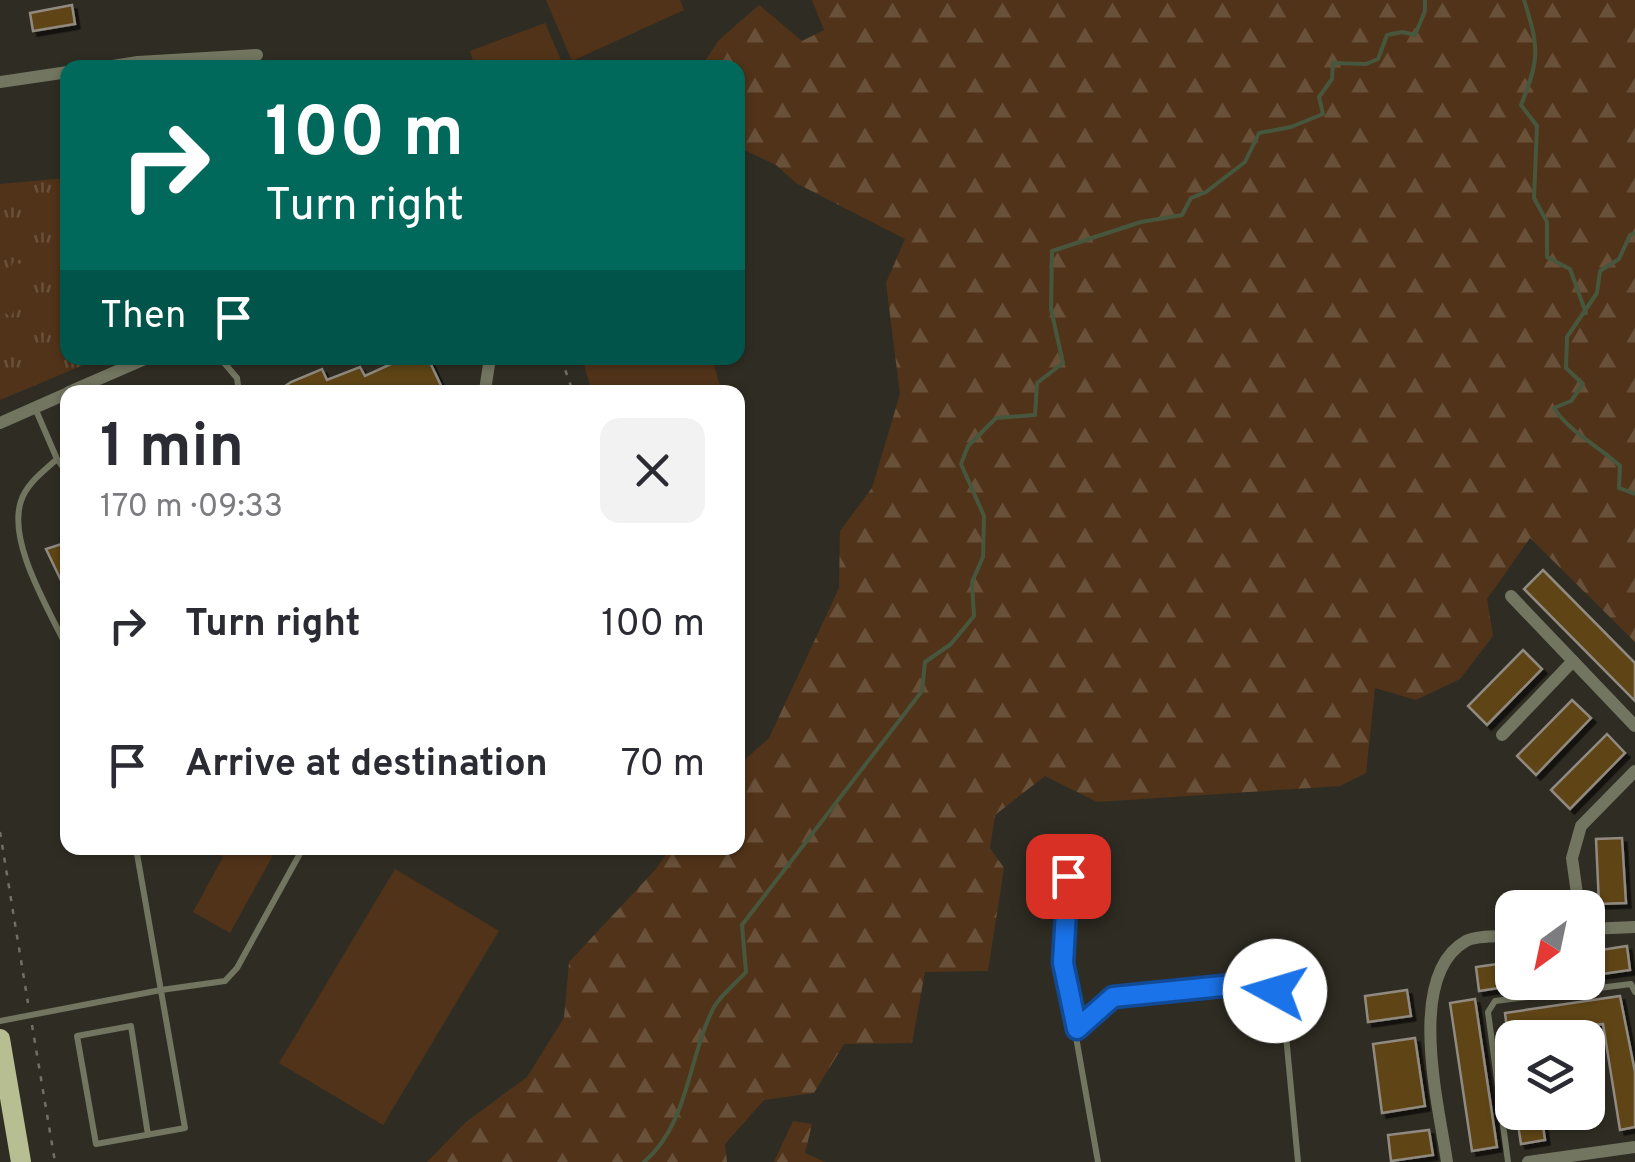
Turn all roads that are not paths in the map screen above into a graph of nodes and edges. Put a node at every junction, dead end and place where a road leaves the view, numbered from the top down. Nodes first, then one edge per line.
1 (256, 55) dead end
2 (172, 60) edge
3 (60, 73) edge
4 (0, 82) edge
5 (131, 365) edge
6 (86, 385) edge
7 (60, 397) edge
8 (35, 408) junction
9 (0, 423) edge
10 (57, 459) junction
11 (60, 463) edge
12 (1510, 596) dead end
13 (60, 632) edge
14 (1573, 662) junction
15 (1635, 726) edge
16 (1502, 735) dead end
17 (1635, 771) edge
18 (137, 855) edge
19 (299, 855) edge
20 (1068, 876) dead end
21 (1576, 890) edge
22 (1635, 927) edge
23 (1605, 928) edge
24 (1495, 938) edge
25 (161, 990) junction
26 (1635, 992) edge
27 (0, 1021) edge
28 (1077, 1029) junction
29 (0, 1040) edge
30 (148, 1134) junction
31 (1635, 1147) edge
32 (1583, 1158) edge
33 (21, 1162) edge
34 (1098, 1162) edge
35 (1298, 1162) edge
36 (1447, 1162) edge
37 (1508, 1162) edge
38 (1528, 1162) edge

1 - 2 street
3 - 4 street
5 - 6 street
7 - 8 street
8 - 9 street
8 - 10 lane
10 - 11 lane
10 - 13 lane
12 - 14 street
14 - 15 street
14 - 16 street
17 - 21 street
18 - 25 lane
19 - 25 lane
20 - 28 lane
22 - 23 street
24 - 36 street
25 - 27 lane
25 - 30 lane
26 - 37 lane
28 - 34 lane
28 - 35 lane
29 - 33 main road
30 - 30 lane
31 - 32 street
32 - 38 street

